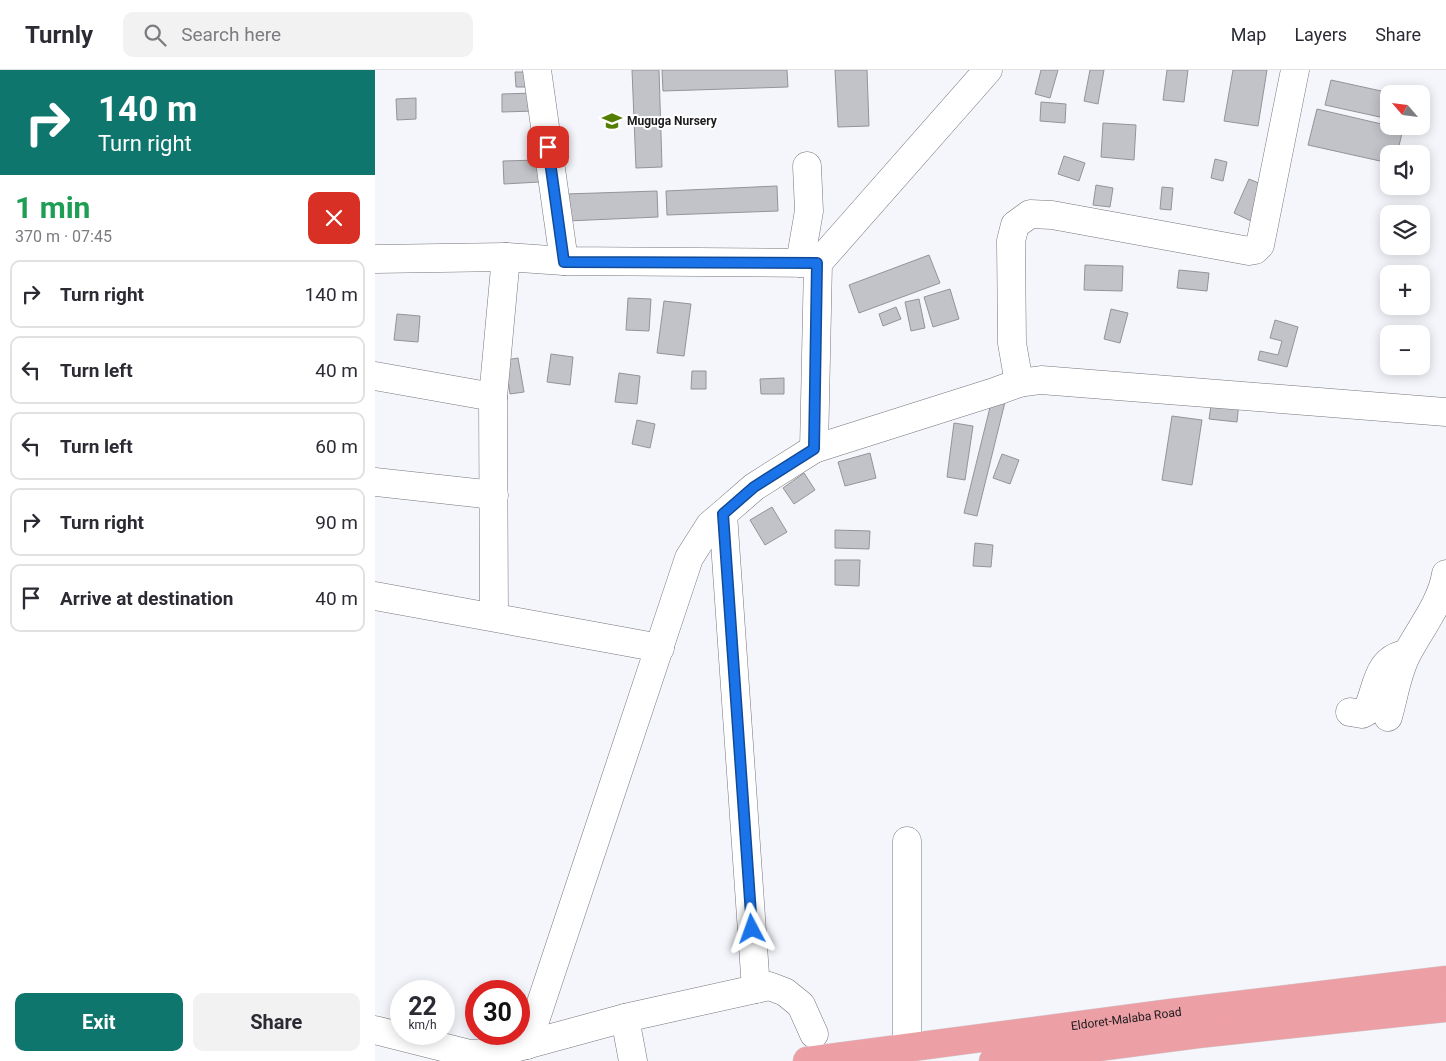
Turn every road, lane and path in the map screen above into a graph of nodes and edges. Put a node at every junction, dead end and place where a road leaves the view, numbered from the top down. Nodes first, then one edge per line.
1 (537, 70) edge
2 (989, 70) edge
3 (1295, 70) edge
4 (807, 166) dead end
5 (506, 258) junction
6 (375, 259) edge
7 (564, 262) junction
8 (809, 263) junction
9 (375, 376) edge
10 (1019, 383) junction
11 (493, 397) junction
12 (1446, 412) edge
13 (814, 449) junction
14 (375, 482) edge
15 (494, 495) junction
16 (723, 514) junction
17 (1446, 574) edge
18 (375, 596) edge
19 (494, 617) junction
20 (660, 648) junction
21 (1407, 654) junction
22 (1350, 712) dead end
23 (1388, 717) dead end
24 (907, 841) dead end
25 (1446, 980) edge
26 (756, 989) junction
27 (1446, 1008) edge
28 (625, 1018) junction
29 (375, 1030) edge
30 (814, 1034) dead end
31 (530, 1036) edge
32 (530, 1044) edge
33 (527, 1045) edge
34 (907, 1048) junction
35 (633, 1061) edge
36 (807, 1061) edge
37 (993, 1061) edge

1 - 7 street
2 - 8 street
3 - 10 street
4 - 8 street
5 - 6 street
5 - 7 street
5 - 11 street
7 - 8 street
8 - 13 street
9 - 11 street
10 - 12 street
10 - 13 street
11 - 15 street
13 - 16 street
14 - 15 street
15 - 19 street
16 - 20 street
16 - 26 street
17 - 21 street
18 - 19 street
19 - 20 street
20 - 31 street
21 - 22 street
21 - 23 street
24 - 34 street
25 - 34 highway, Eldoret-Malaba Road
26 - 28 street
26 - 30 street
27 - 37 highway, Eldoret-Malaba Road
28 - 32 street
28 - 35 street
29 - 33 street
34 - 36 highway, Eldoret-Malaba Road

